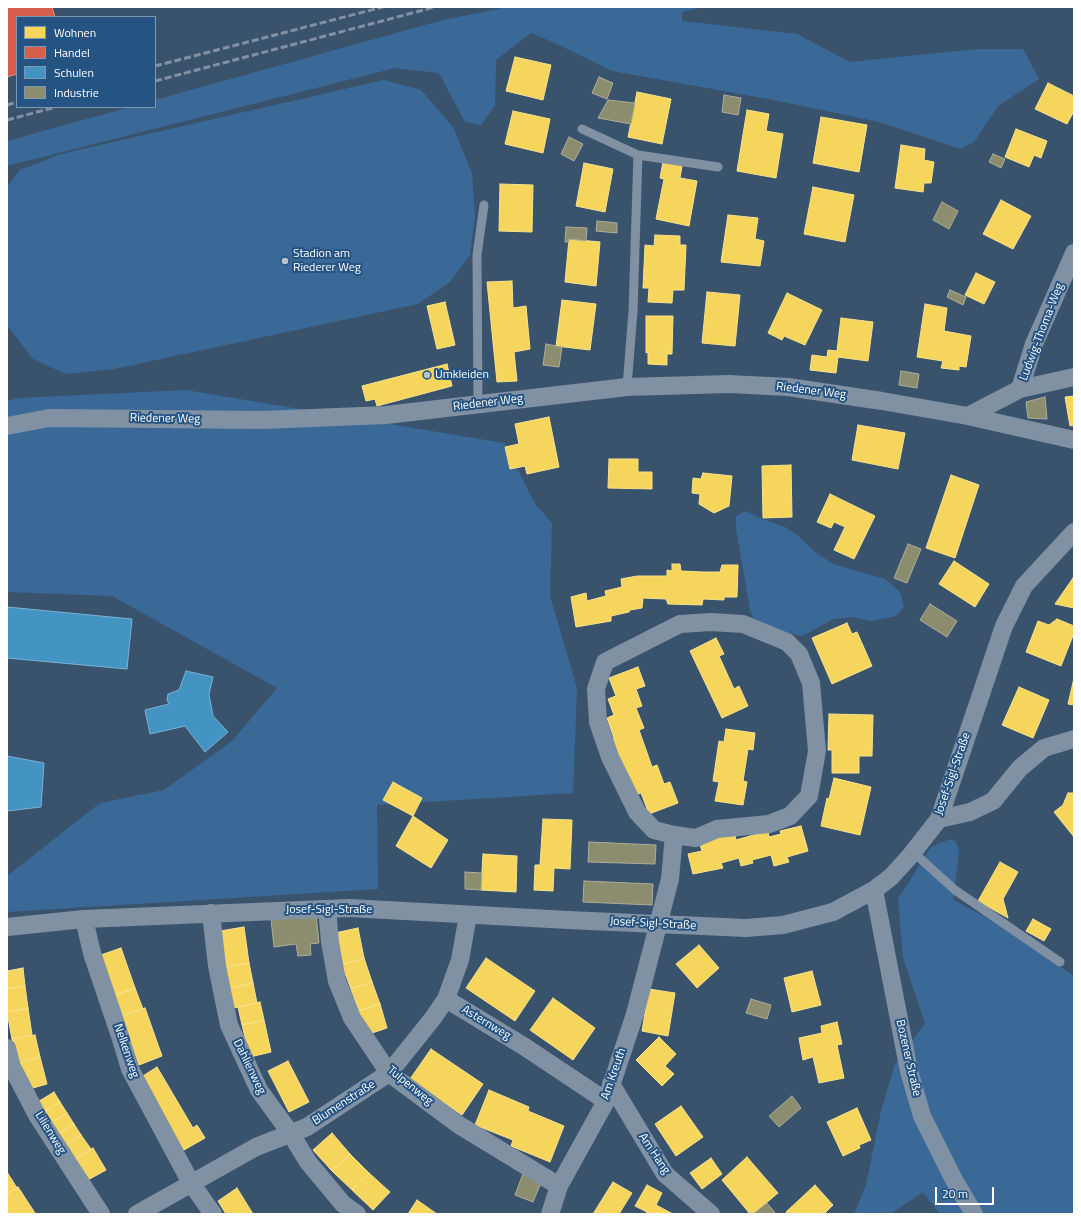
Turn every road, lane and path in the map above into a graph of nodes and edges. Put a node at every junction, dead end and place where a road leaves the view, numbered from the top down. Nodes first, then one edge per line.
1 (582, 129) dead end
2 (638, 155) junction
3 (718, 167) dead end
4 (484, 205) dead end
5 (1074, 253) edge
6 (1074, 377) edge
7 (627, 387) junction
8 (1020, 389) junction
9 (478, 404) junction
10 (968, 416) junction
11 (7, 426) edge
12 (1074, 440) edge
13 (1074, 532) edge
14 (1074, 739) edge
15 (939, 819) junction
16 (674, 835) junction
17 (913, 852) junction
18 (874, 890) junction
19 (327, 908) junction
20 (211, 913) junction
21 (468, 915) junction
22 (84, 919) junction
23 (657, 925) junction
24 (7, 927) edge
25 (1060, 962) dead end
26 (446, 998) junction
27 (7, 1048) edge
28 (389, 1073) junction
29 (611, 1084) junction
30 (606, 1101) junction
31 (291, 1134) junction
32 (191, 1183) junction
33 (559, 1186) junction
34 (101, 1214) edge
35 (138, 1214) edge
36 (213, 1214) edge
37 (357, 1214) edge
38 (550, 1214) edge
39 (711, 1214) edge
40 (974, 1214) edge

1 - 2 lane
2 - 3 lane
2 - 7 lane
4 - 9 lane
5 - 8 street, Ludwig-Thoma-Weg
6 - 8 street
7 - 9 street, Riedener Weg
7 - 10 street, Riedener Weg
8 - 10 street
9 - 11 street, Riedener Weg
10 - 12 street, Riedener Weg
13 - 15 street, Josef-Sigl-Straße
14 - 15 street
15 - 17 street, Josef-Sigl-Straße
16 - 16 street
16 - 23 street, Am Kreuth
17 - 18 street, Josef-Sigl-Straße
17 - 25 lane
18 - 23 street, Josef-Sigl-Straße
18 - 40 street, Bozener Straße
19 - 20 street, Josef-Sigl-Straße
19 - 21 street, Josef-Sigl-Straße
19 - 28 street, Tulpenweg
20 - 22 street, Josef-Sigl-Straße
20 - 31 street, Dahlienweg
21 - 23 street, Josef-Sigl-Straße
21 - 26 street, Blumenstraße
22 - 24 street, Josef-Sigl-Straße
22 - 32 street, Nelkenweg
23 - 29 street, Am Kreuth
26 - 28 street, Blumenstraße
26 - 30 street, Asternweg
27 - 34 street, Lilienweg
28 - 31 street, Blumenstraße
28 - 33 street, Tulpenweg
29 - 30 street, Am Kreuth
29 - 39 street, Am Hang
30 - 33 street, Am Kreuth
31 - 32 street, Blumenstraße
31 - 37 street, Dahlienweg
32 - 35 street, Blumenstraße
32 - 36 street, Nelkenweg
33 - 38 street, Am Kreuth

